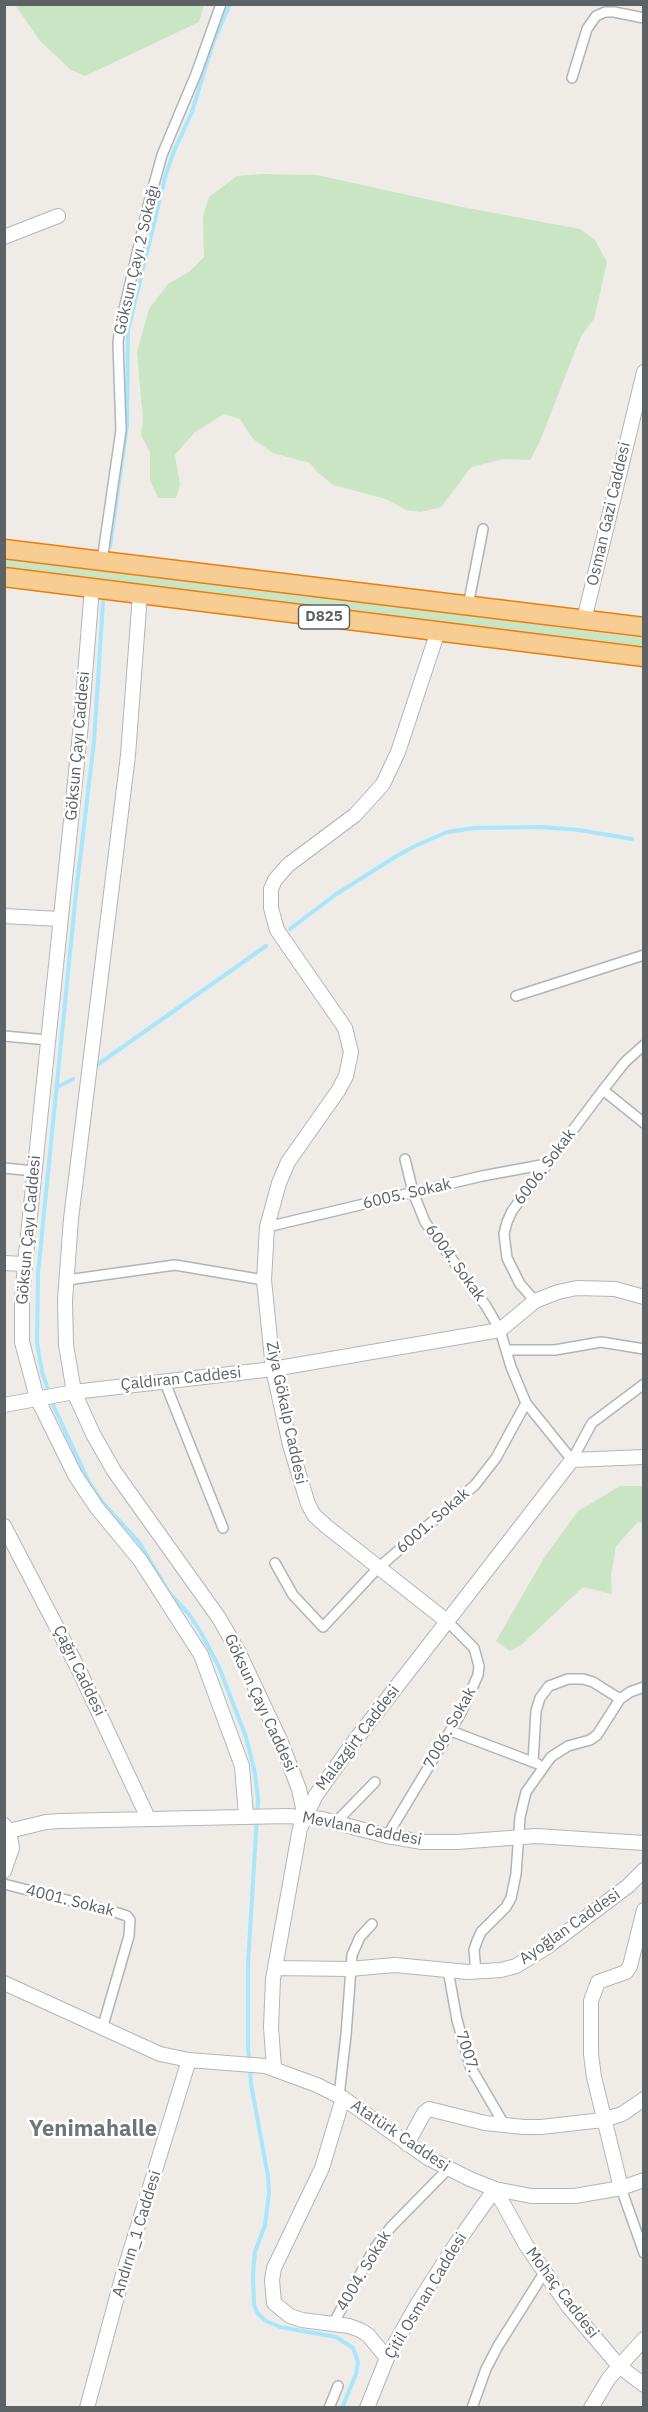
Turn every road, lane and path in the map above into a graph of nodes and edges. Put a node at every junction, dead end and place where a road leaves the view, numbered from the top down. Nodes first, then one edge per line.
1 (221, 4) edge
2 (644, 18) edge
3 (572, 78) dead end
4 (57, 216) dead end
5 (4, 237) edge
6 (644, 372) edge
7 (639, 408) edge
8 (483, 529) dead end
9 (4, 549) edge
10 (102, 561) junction
11 (4, 577) edge
12 (92, 588) junction
13 (140, 594) junction
14 (468, 606) junction
15 (584, 620) junction
16 (644, 627) edge
17 (438, 631) junction
18 (644, 657) edge
19 (4, 916) edge
20 (60, 919) junction
21 (644, 955) edge
22 (516, 996) dead end
23 (4, 1036) edge
24 (48, 1040) junction
25 (644, 1045) edge
26 (603, 1090) junction
27 (644, 1123) edge
28 (405, 1159) dead end
29 (547, 1164) junction
30 (4, 1168) edge
31 (34, 1171) junction
32 (413, 1192) junction
33 (267, 1227) junction
34 (4, 1263) edge
35 (25, 1264) junction
36 (67, 1280) junction
37 (264, 1280) junction
38 (644, 1297) edge
39 (535, 1301) junction
40 (500, 1330) junction
41 (644, 1349) edge
42 (506, 1350) junction
43 (273, 1369) junction
44 (164, 1380) junction
45 (644, 1384) edge
46 (70, 1393) junction
47 (40, 1397) junction
48 (526, 1403) junction
49 (4, 1405) edge
50 (644, 1457) edge
51 (572, 1460) junction
52 (4, 1526) edge
53 (223, 1528) dead end
54 (275, 1563) dead end
55 (378, 1568) junction
56 (448, 1622) junction
57 (644, 1687) edge
58 (620, 1699) junction
59 (451, 1731) junction
60 (533, 1762) junction
61 (543, 1766) junction
62 (375, 1782) dead end
63 (249, 1816) junction
64 (304, 1817) junction
65 (148, 1818) junction
66 (336, 1822) junction
67 (7, 1828) edge
68 (387, 1836) junction
69 (518, 1836) junction
70 (644, 1843) edge
71 (644, 1870) edge
72 (4, 1871) edge
73 (4, 1884) edge
74 (644, 1910) edge
75 (372, 1924) dead end
76 (275, 1968) junction
77 (350, 1969) junction
78 (448, 1970) junction
79 (476, 1972) junction
80 (4, 1983) edge
81 (102, 2029) junction
82 (189, 2060) junction
83 (269, 2067) junction
84 (341, 2097) junction
85 (644, 2099) edge
86 (603, 2120) junction
87 (505, 2126) junction
88 (407, 2144) junction
89 (448, 2169) junction
90 (644, 2180) edge
91 (621, 2188) junction
92 (495, 2189) junction
93 (642, 2246) edge
94 (544, 2273) junction
95 (333, 2324) junction
96 (644, 2340) edge
97 (387, 2358) junction
98 (619, 2366) junction
99 (644, 2385) edge
100 (338, 2386) dead end
101 (87, 2408) edge
102 (329, 2408) edge
103 (367, 2408) edge
104 (472, 2408) edge
105 (591, 2408) edge

1 - 10 street, Göksun Çayı 2 Sokağı
2 - 3 street
4 - 5 street
6 - 7 street, Osman Gazi Caddesi
7 - 15 street, Osman Gazi Caddesi
8 - 14 street
9 - 10 highway, D825
10 - 14 highway, D825
11 - 12 highway, D825
12 - 13 highway, D825
12 - 20 street, Göksun Çayı Caddesi
13 - 17 highway, D825
13 - 36 street, Göksun Çayı Caddesi
14 - 15 highway, D825
15 - 16 highway, D825
17 - 18 highway, D825
17 - 33 street, Ziya Gökalp Caddesi
19 - 20 street
20 - 24 street, Göksun Çayı Caddesi
21 - 22 street
23 - 24 street
24 - 31 street, Göksun Çayı Caddesi
25 - 26 street, 6006. Sokak
26 - 27 street
26 - 29 street, 6006. Sokak
28 - 32 street, 6004. Sokak
29 - 32 street, 6005. Sokak
29 - 39 street, 6006. Sokak
30 - 31 street
31 - 35 street, Göksun Çayı Caddesi
32 - 33 street, 6005. Sokak
32 - 40 street, 6004. Sokak
33 - 37 street, Ziya Gökalp Caddesi
34 - 35 street
35 - 47 street, Göksun Çayı Caddesi
36 - 37 street
36 - 46 street, Göksun Çayı Caddesi
37 - 43 street, Ziya Gökalp Caddesi
38 - 39 street
39 - 40 street
40 - 42 street, 6004. Sokak
40 - 43 street, Çaldıran Caddesi
41 - 42 street
42 - 48 street, 6004. Sokak
43 - 44 street, Çaldıran Caddesi
43 - 55 street, Ziya Gökalp Caddesi
44 - 46 street, Çaldıran Caddesi
44 - 53 street
45 - 51 street
46 - 47 street, Çaldıran Caddesi
46 - 64 street, Göksun Çayı Caddesi
47 - 49 street, Çaldıran Caddesi
47 - 63 street, Göksun Çayı Caddesi
48 - 51 street, 6004. Sokak
48 - 55 street, 6001. Sokak
50 - 51 street
51 - 56 street, Malazgirt Caddesi
52 - 65 street, Çağrı Caddesi
54 - 55 street, 6001. Sokak
55 - 56 street, Ziya Gökalp Caddesi
56 - 59 street, 7006. Sokak
56 - 64 street, Malazgirt Caddesi
57 - 58 street
58 - 60 street
58 - 61 street
59 - 60 street
59 - 68 street, 7006. Sokak
60 - 61 street
61 - 69 street
62 - 66 street
63 - 64 street, Mevlana Caddesi
63 - 65 street, Mevlana Caddesi
64 - 66 street, Mevlana Caddesi
64 - 76 street, Malazgirt Caddesi
65 - 67 street, Mevlana Caddesi
66 - 68 street, Mevlana Caddesi
67 - 72 street
68 - 69 street, Mevlana Caddesi
69 - 70 street, Mevlana Caddesi
69 - 79 street
71 - 79 street, Ayoğlan Caddesi
73 - 81 street, 4001. Sokak
74 - 86 street
75 - 77 street
76 - 77 street, Ayoğlan Caddesi
76 - 83 street, Malazgirt Caddesi
77 - 78 street, Ayoğlan Caddesi
77 - 84 street
78 - 79 street, Ayoğlan Caddesi
78 - 87 street, 7007.
80 - 81 street, Atatürk Caddesi
81 - 82 street, Atatürk Caddesi
82 - 83 street, Atatürk Caddesi
82 - 101 street, Andırın_1 Caddesi
83 - 84 street, Atatürk Caddesi
84 - 88 street, Atatürk Caddesi
84 - 95 street
85 - 86 street
86 - 87 street
86 - 91 street
87 - 88 street
88 - 89 street, Atatürk Caddesi
89 - 92 street, Atatürk Caddesi
89 - 95 street, 4004. Sokak
90 - 91 street, Atatürk Caddesi
91 - 92 street, Atatürk Caddesi
91 - 93 street
92 - 94 street, Mohaç Caddesi
92 - 97 street, Çitil Osman Caddesi
94 - 98 street, Mohaç Caddesi
94 - 104 street
95 - 97 street
96 - 98 street
97 - 103 street, Çitil Osman Caddesi
98 - 99 street, Mohaç Caddesi
98 - 105 street
100 - 102 street

